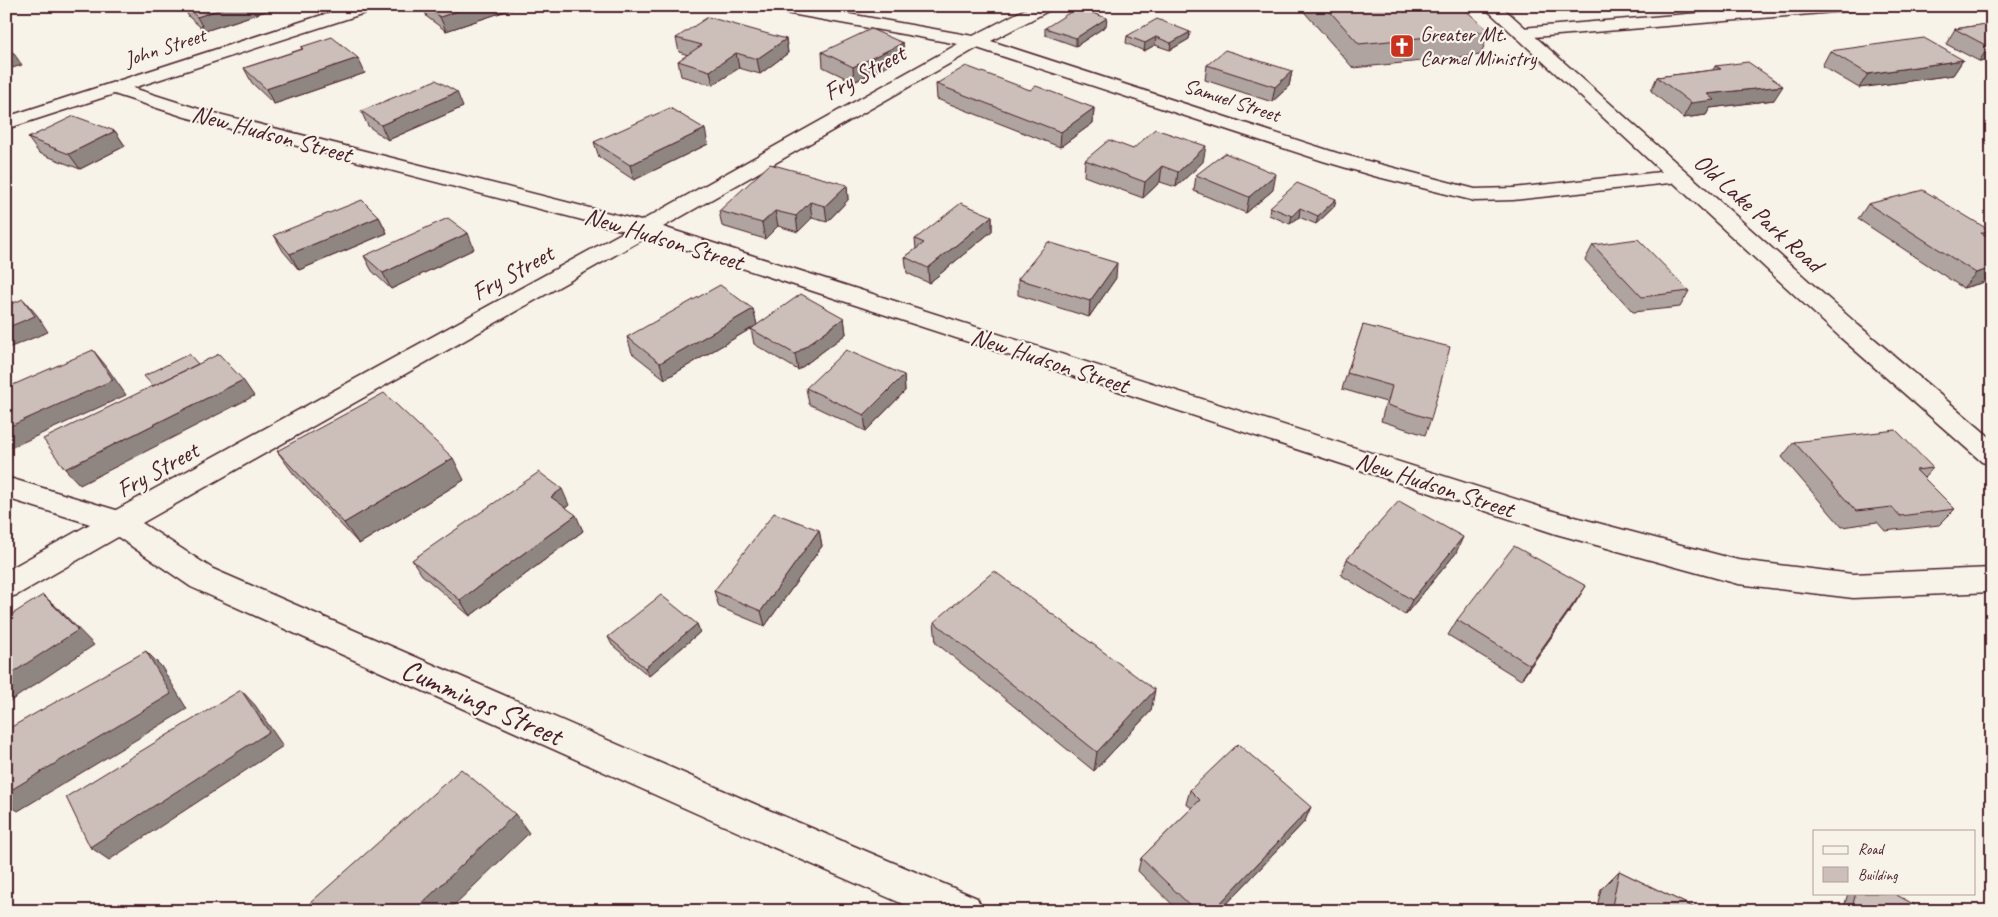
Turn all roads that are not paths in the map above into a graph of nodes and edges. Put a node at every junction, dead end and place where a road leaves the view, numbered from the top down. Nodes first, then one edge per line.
1 (368, 6) edge
2 (774, 6) edge
3 (1044, 6) edge
4 (1491, 6) edge
5 (1846, 6) edge
6 (1522, 34) junction
7 (976, 42) junction
8 (113, 88) junction
9 (6, 123) edge
10 (1679, 176) junction
11 (645, 229) junction
12 (1992, 455) edge
13 (6, 487) edge
14 (118, 522) junction
15 (1992, 580) edge
16 (6, 586) edge
17 (964, 911) edge

1 - 8 street, John Street
2 - 7 street, Samuel Street
3 - 7 street, Fry Street
4 - 6 street, Old Lake Park Road
5 - 6 street
6 - 10 street, Old Lake Park Road
7 - 10 street, Samuel Street
7 - 11 street, Fry Street
8 - 9 street, John Street
8 - 11 street, New Hudson Street
10 - 12 street, Old Lake Park Road
11 - 14 street, Fry Street
11 - 15 street, New Hudson Street
13 - 14 street, Cummings Street
14 - 16 street, Fry Street
14 - 17 street, Cummings Street

